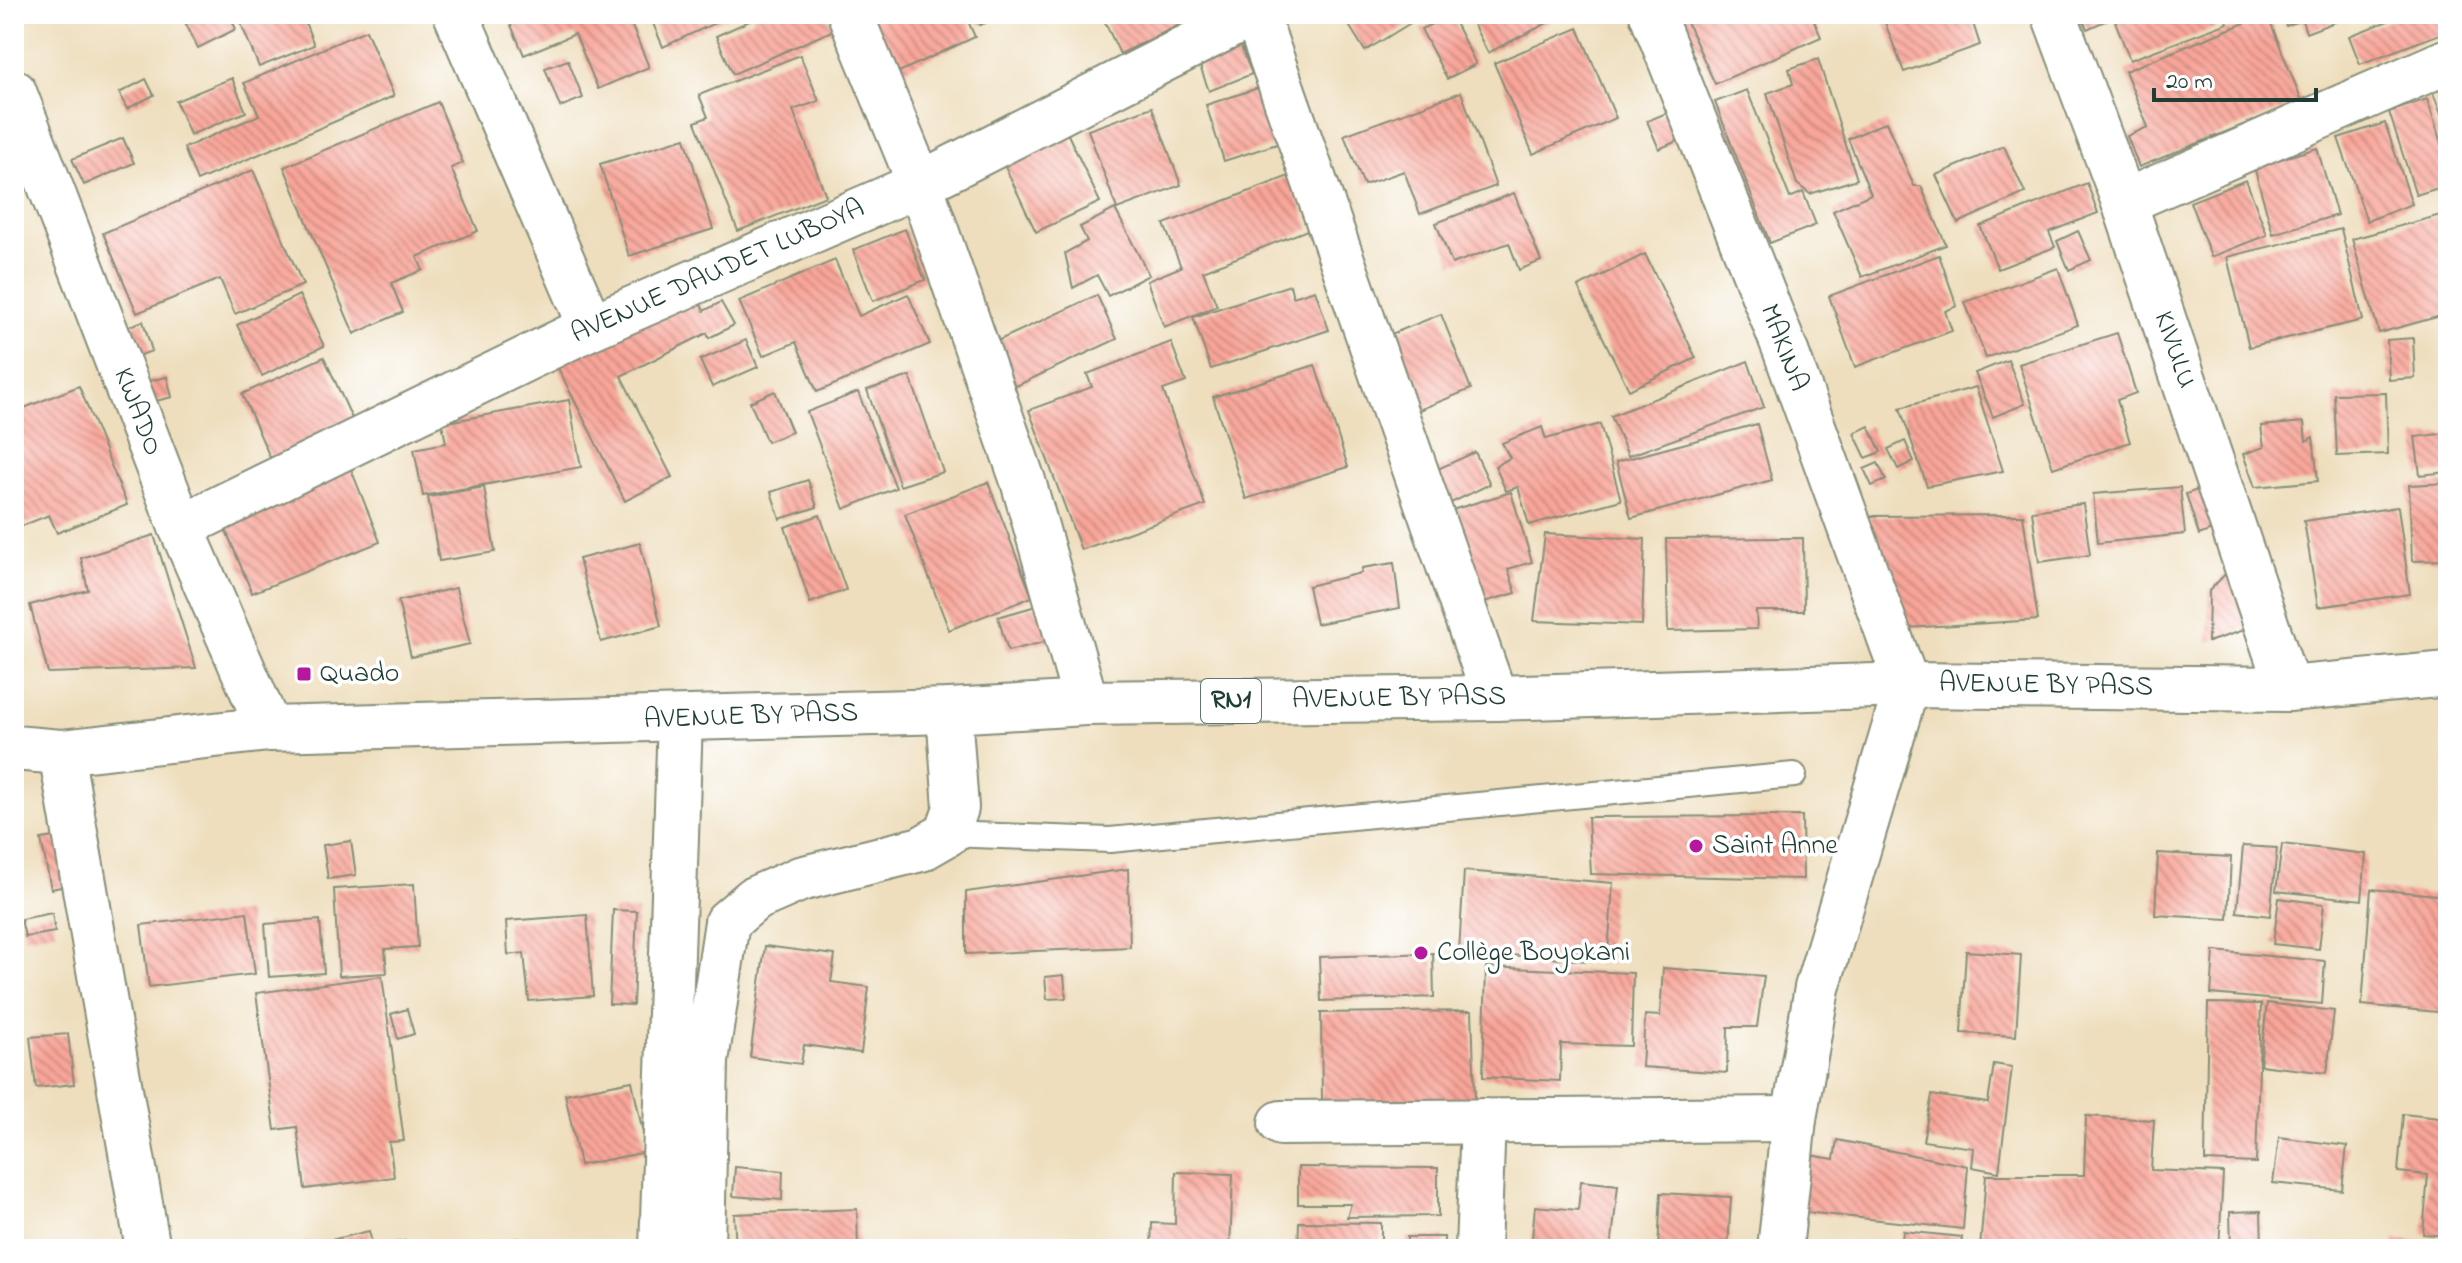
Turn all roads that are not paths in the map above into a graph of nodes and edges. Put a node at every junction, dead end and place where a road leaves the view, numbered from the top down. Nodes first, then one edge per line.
1 (456, 14) edge
2 (850, 14) edge
3 (1255, 14) edge
4 (1652, 14) edge
5 (2054, 14) edge
6 (2448, 61) edge
7 (14, 92) edge
8 (920, 184) junction
9 (2124, 202) junction
10 (591, 327) junction
11 (181, 527) junction
12 (2448, 674) edge
13 (1907, 685) junction
14 (2288, 689) junction
15 (1495, 698) junction
16 (1086, 703) junction
17 (949, 711) junction
18 (680, 719) junction
19 (269, 729) junction
20 (14, 748) edge
21 (61, 752) junction
22 (1794, 775) dead end
23 (947, 834) junction
24 (1794, 1119) junction
25 (1483, 1121) junction
26 (1281, 1123) dead end
27 (148, 1249) edge
28 (662, 1249) edge
29 (702, 1249) edge
30 (1478, 1249) edge
31 (1780, 1249) edge

1 - 10 main road
2 - 8 main road
3 - 8 main road, AVENUE DAUDET LUBOYA
3 - 15 main road
4 - 13 main road, MAKINA
5 - 9 main road, KIVULU
6 - 9 main road
7 - 11 main road, KWADO
8 - 10 main road, AVENUE DAUDET LUBOYA
8 - 16 main road
9 - 14 main road, KIVULU
10 - 11 main road, AVENUE DAUDET LUBOYA
11 - 19 main road, KWADO
12 - 14 main road, AVENUE BY PASS / RN1
13 - 14 main road, AVENUE BY PASS / RN1
13 - 15 main road, AVENUE BY PASS / RN1
13 - 24 main road
15 - 16 main road, AVENUE BY PASS / RN1
16 - 17 main road, AVENUE BY PASS / RN1
17 - 18 main road, AVENUE BY PASS / RN1
17 - 23 main road
18 - 19 main road, AVENUE BY PASS / RN1
18 - 28 main road
19 - 21 main road, AVENUE BY PASS / RN1
20 - 21 main road, AVENUE BY PASS / RN1
21 - 27 main road
22 - 23 lane
23 - 29 main road
24 - 25 main road
24 - 31 main road
25 - 26 main road
25 - 30 main road

